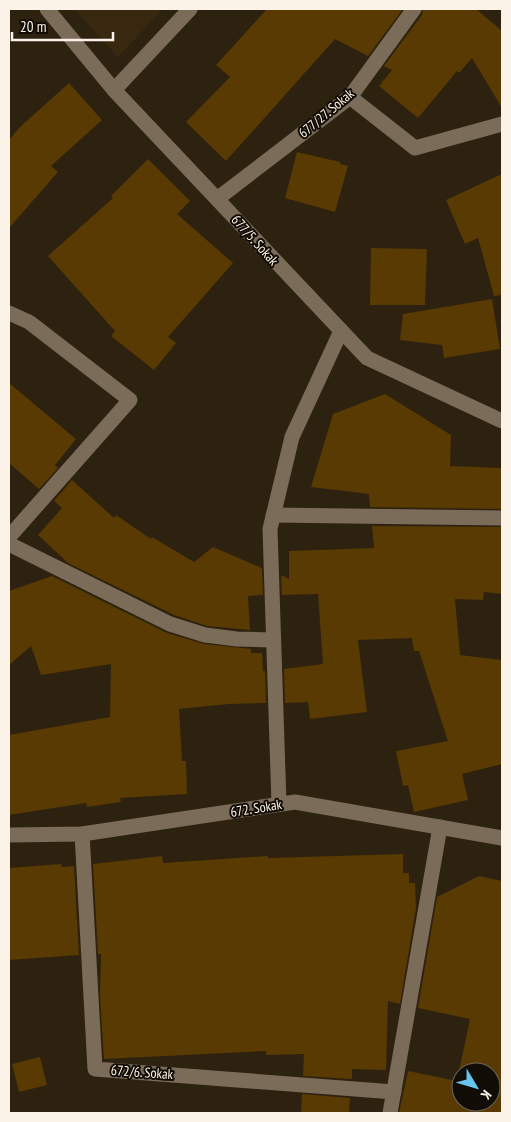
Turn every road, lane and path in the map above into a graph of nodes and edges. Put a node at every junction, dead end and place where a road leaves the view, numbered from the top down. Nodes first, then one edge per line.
1 (47, 9) edge
2 (190, 9) edge
3 (414, 9) edge
4 (114, 90) junction
5 (350, 97) junction
6 (502, 124) edge
7 (217, 199) junction
8 (9, 313) edge
9 (341, 331) junction
10 (501, 418) edge
11 (273, 515) junction
12 (502, 518) edge
13 (9, 537) edge
14 (9, 544) edge
15 (273, 640) junction
16 (278, 804) junction
17 (440, 827) junction
18 (82, 834) junction
19 (9, 835) edge
20 (502, 838) edge
21 (394, 1092) junction
22 (390, 1113) edge

1 - 4 street, 677/5. Sokak
2 - 4 street
3 - 5 street, 677/27. Sokak
4 - 7 street, 677/5. Sokak
5 - 6 street
5 - 7 street, 677/27. Sokak
7 - 9 street, 677/5. Sokak
8 - 13 street
9 - 10 street, 677/5. Sokak
9 - 11 street
11 - 12 street
11 - 15 street
14 - 15 street
15 - 16 street
16 - 17 street, 672. Sokak
16 - 18 street, 672. Sokak
17 - 20 street, 672. Sokak
17 - 21 street
18 - 19 street, 672. Sokak
18 - 21 street, 672/6. Sokak
21 - 22 street

